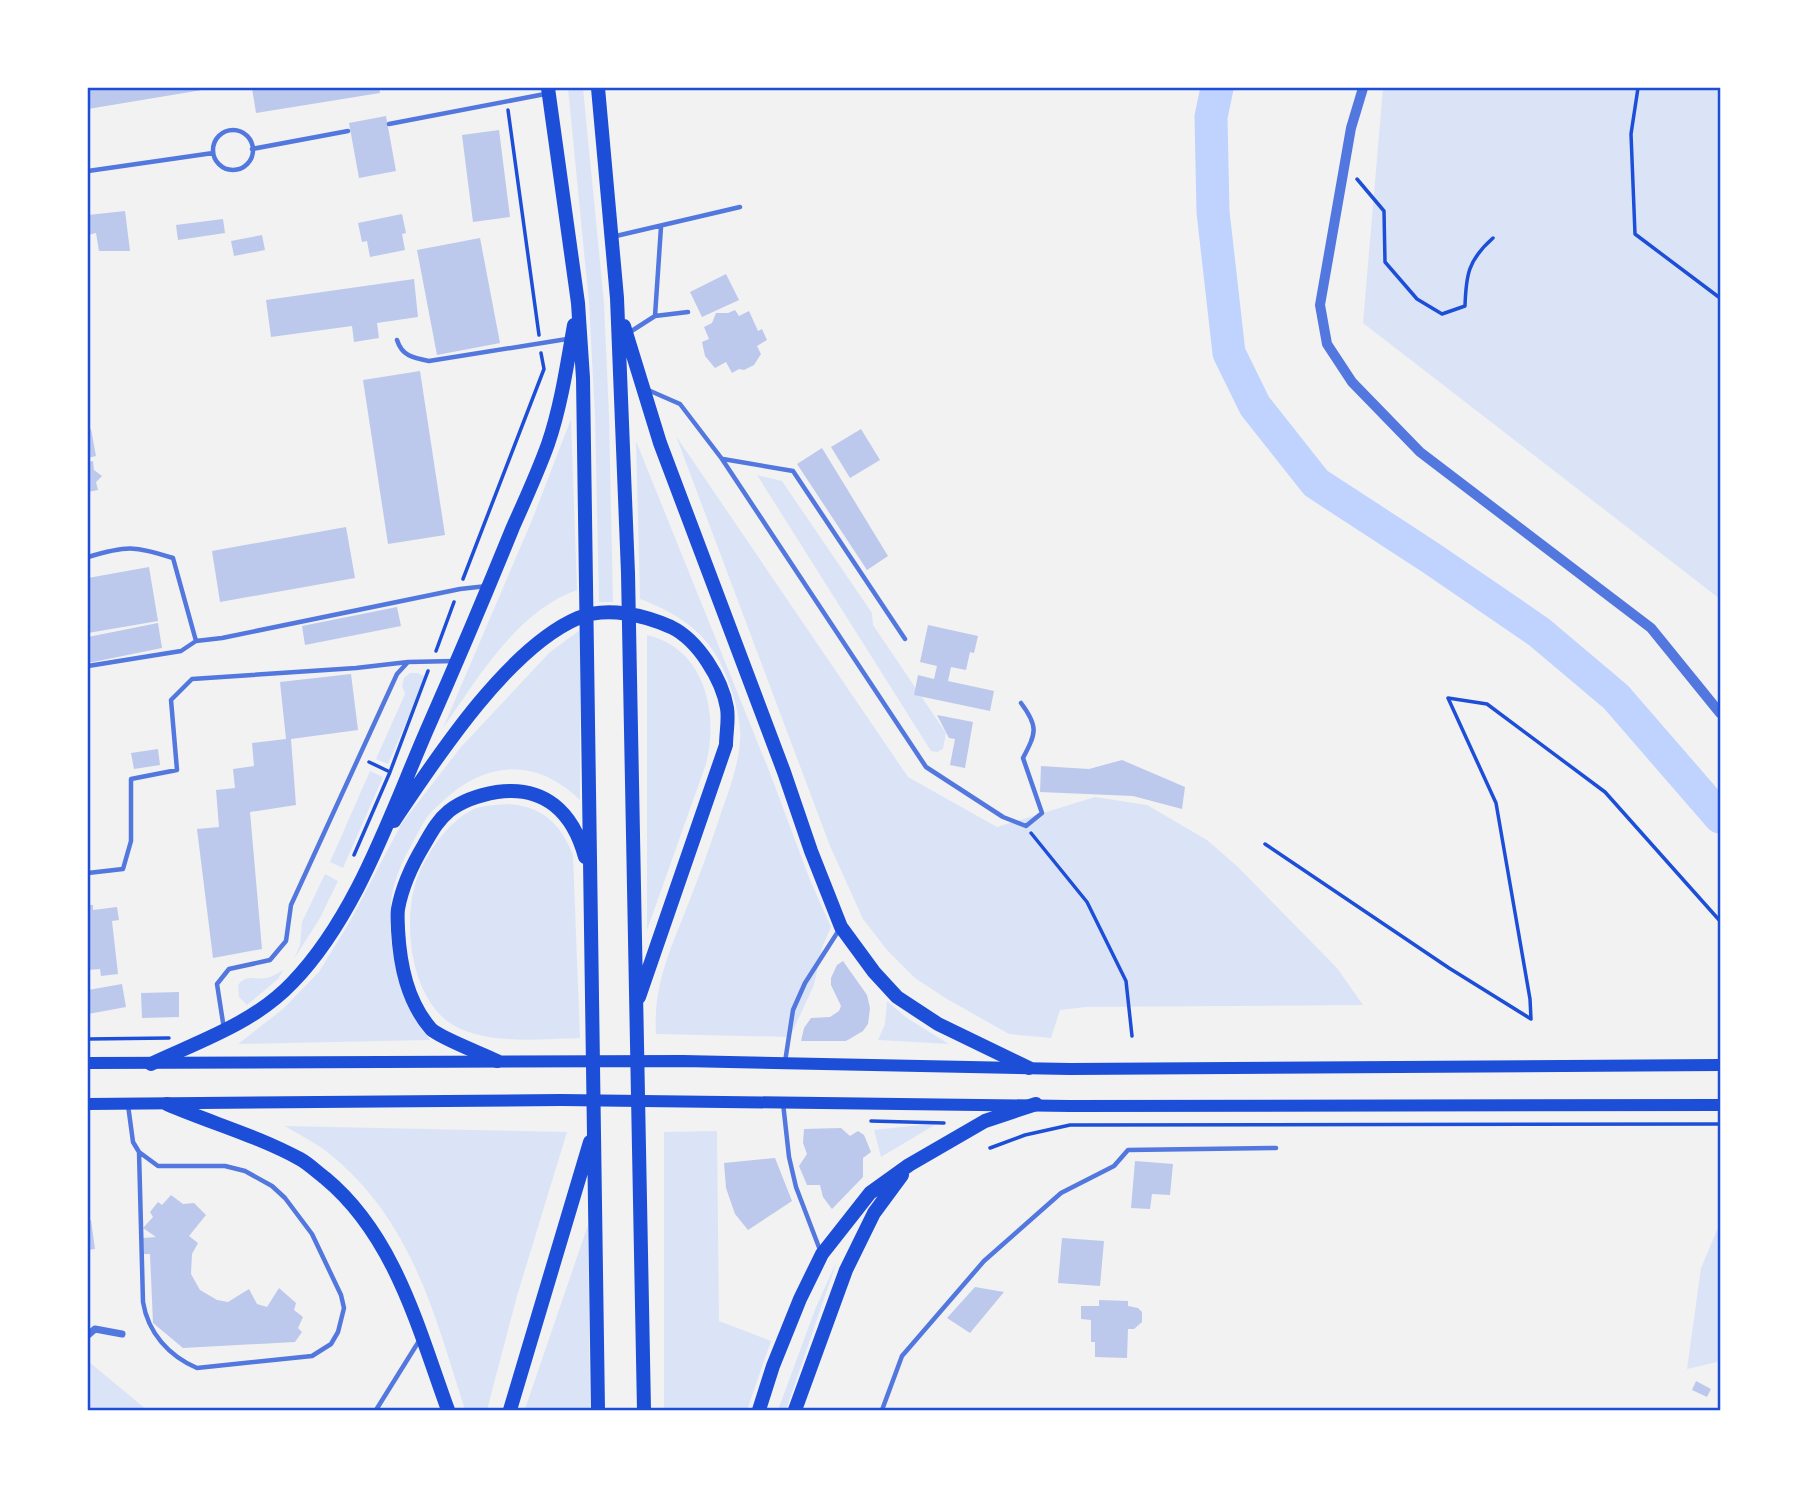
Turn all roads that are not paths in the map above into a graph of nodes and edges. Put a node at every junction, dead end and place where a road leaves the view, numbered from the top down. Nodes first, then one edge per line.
1 (598, 88) edge
2 (1363, 88) edge
3 (548, 90) edge
4 (389, 124) dead end
5 (348, 131) dead end
6 (252, 149) junction
7 (213, 153) junction
8 (88, 171) edge
9 (740, 207) dead end
10 (661, 227) junction
11 (611, 237) junction
12 (617, 298) junction
13 (578, 303) junction
14 (688, 312) dead end
15 (655, 316) junction
16 (626, 334) junction
17 (572, 338) junction
18 (397, 340) dead end
19 (641, 387) junction
20 (722, 459) junction
21 (88, 556) edge
22 (489, 586) junction
23 (905, 639) dead end
24 (196, 641) junction
25 (457, 660) junction
26 (408, 662) junction
27 (88, 666) edge
28 (1021, 703) dead end
29 (1720, 713) edge
30 (373, 855) junction
31 (88, 873) edge
32 (590, 875) junction
33 (841, 927) junction
34 (635, 1008) junction
35 (224, 1030) junction
36 (498, 1061) junction
37 (88, 1063) edge
38 (785, 1063) junction
39 (151, 1064) junction
40 (1720, 1065) edge
41 (1029, 1068) junction
42 (783, 1101) junction
43 (88, 1104) edge
44 (128, 1104) junction
45 (167, 1104) junction
46 (1036, 1104) junction
47 (1720, 1105) edge
48 (594, 1127) junction
49 (1276, 1148) dead end
50 (139, 1152) junction
51 (909, 1165) junction
52 (822, 1254) junction
53 (122, 1334) dead end
54 (88, 1335) edge
55 (421, 1337) junction
56 (376, 1410) edge
57 (448, 1410) edge
58 (510, 1410) edge
59 (598, 1410) edge
60 (644, 1410) edge
61 (759, 1410) edge
62 (795, 1410) edge
63 (882, 1410) edge

1 - 11 main road
2 - 29 street
3 - 4 lane
3 - 13 main road
5 - 6 lane
6 - 7 lane
6 - 7 lane
7 - 8 lane
9 - 10 lane
10 - 11 lane
10 - 15 lane
11 - 12 main road
12 - 16 main road
12 - 34 main road
13 - 17 main road
13 - 32 main road
14 - 15 lane
15 - 16 lane
16 - 19 main road
17 - 18 lane
17 - 22 main road
19 - 20 lane
19 - 33 main road
20 - 23 lane
20 - 28 lane
21 - 24 lane
22 - 24 lane
22 - 25 main road
24 - 27 lane
25 - 26 lane
25 - 30 main road
26 - 31 lane
26 - 35 lane
30 - 34 main road
30 - 35 main road
32 - 36 main road
32 - 48 main road
33 - 38 lane
33 - 41 main road
34 - 60 main road
35 - 39 main road
36 - 38 main road
36 - 39 main road
37 - 39 main road
38 - 41 main road
40 - 41 main road
42 - 45 main road
42 - 46 main road
42 - 52 lane
43 - 44 main road
44 - 45 main road
44 - 50 lane
45 - 55 main road
46 - 47 main road
46 - 51 main road
48 - 58 main road
48 - 59 main road
49 - 63 lane
50 - 50 lane
51 - 52 main road
51 - 62 main road
52 - 61 main road
53 - 54 street
55 - 56 lane
55 - 57 main road

